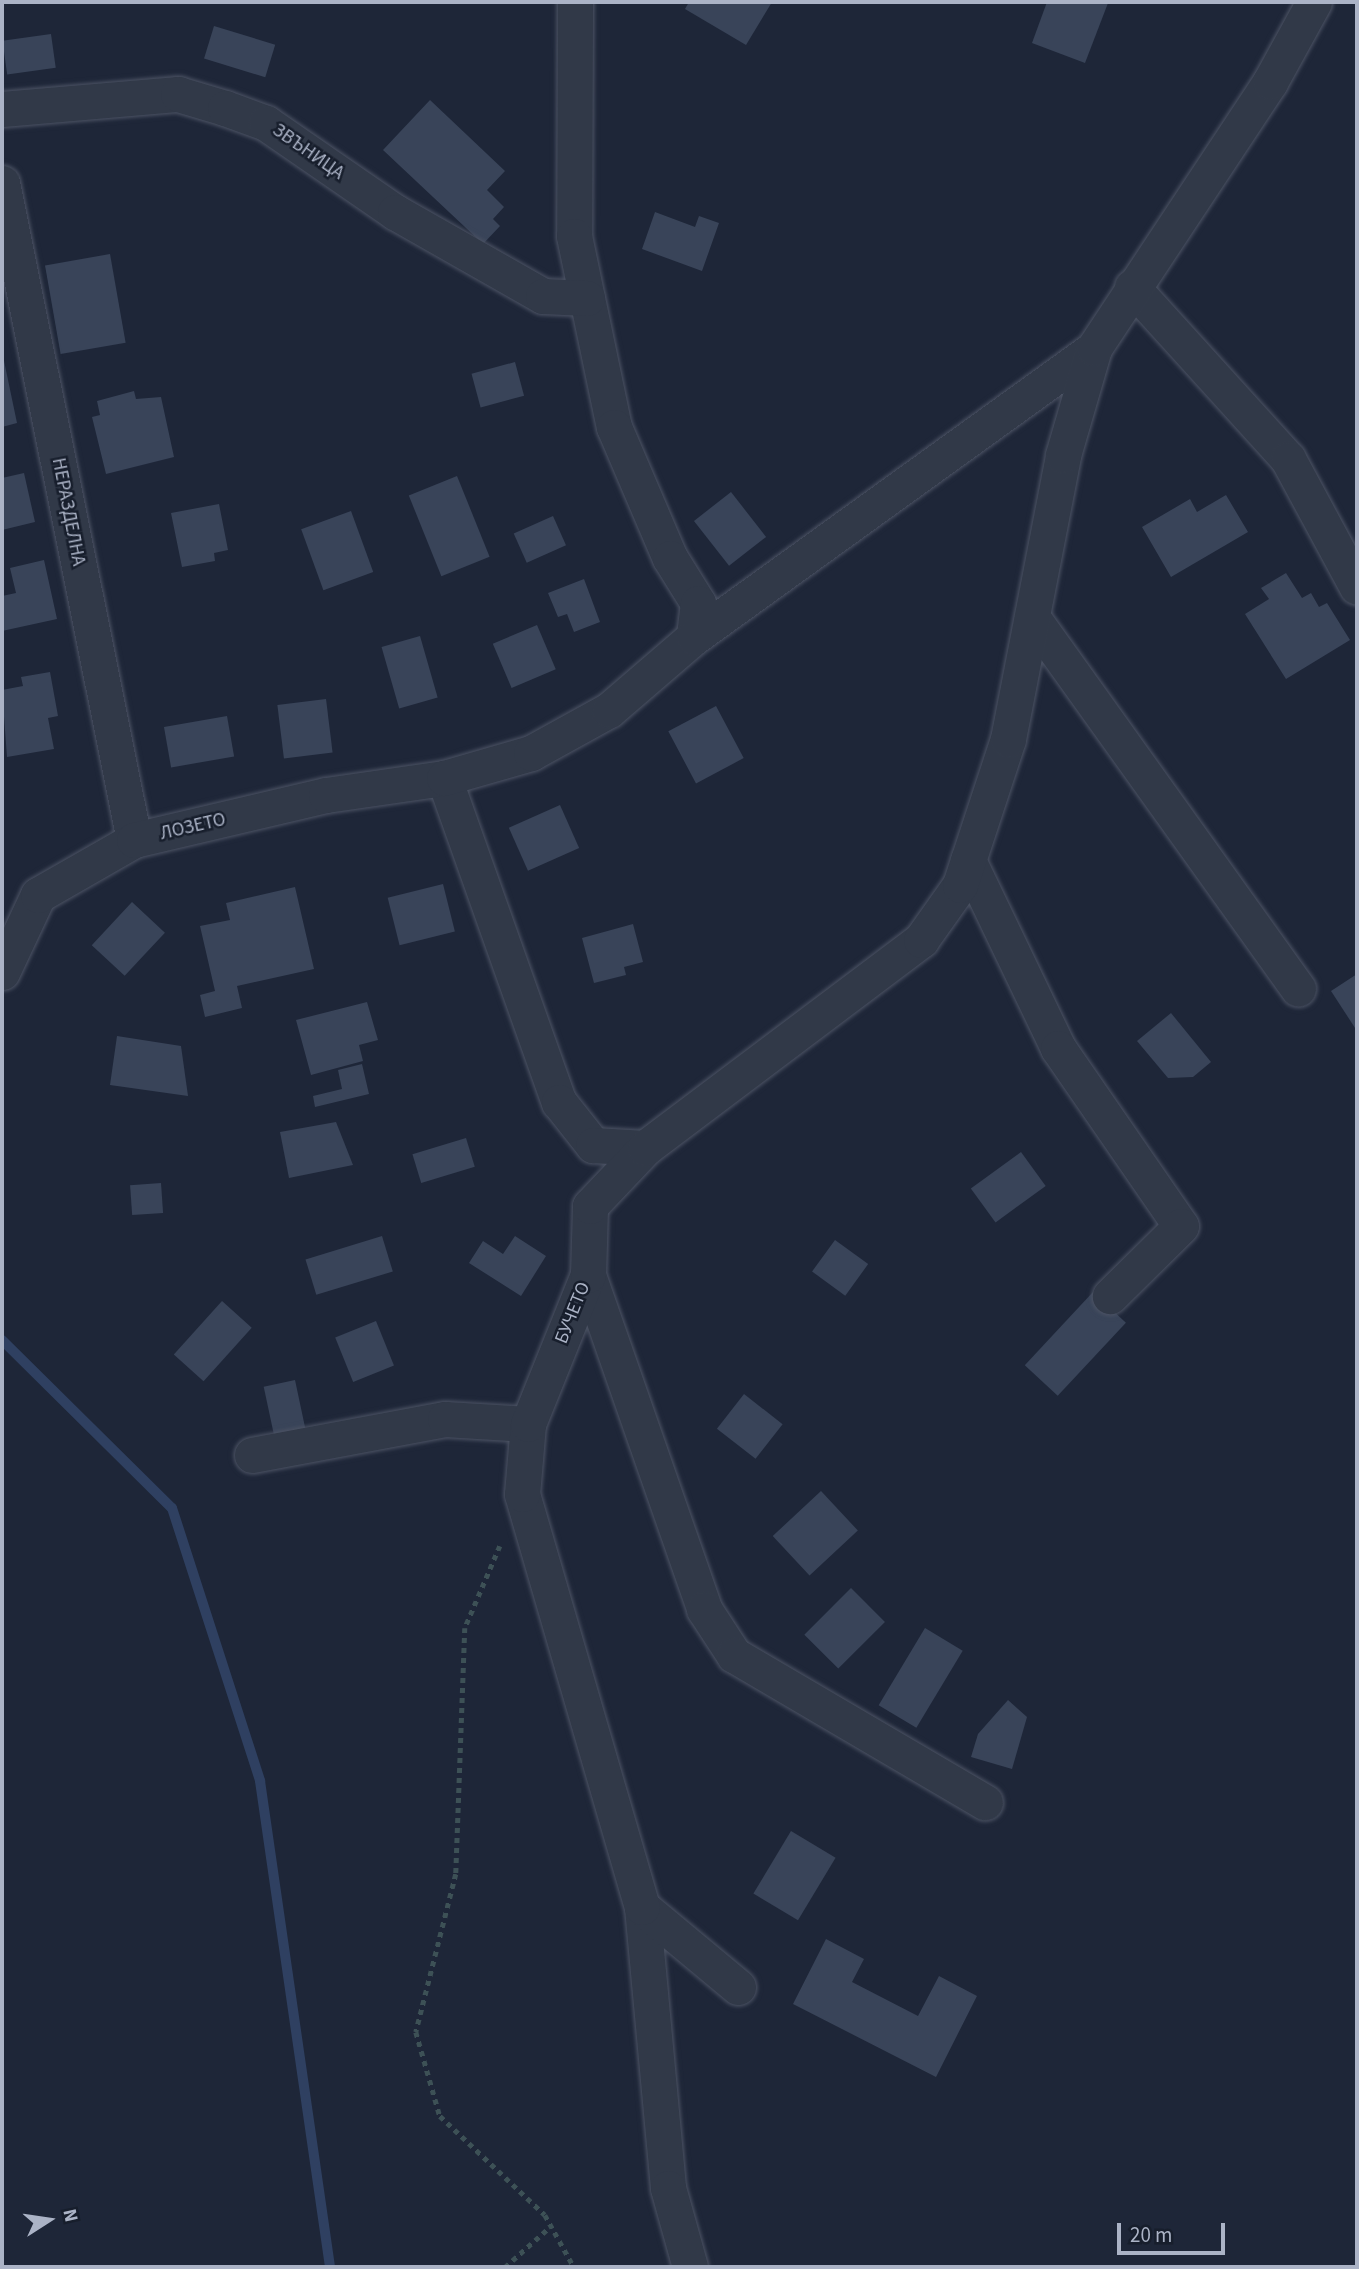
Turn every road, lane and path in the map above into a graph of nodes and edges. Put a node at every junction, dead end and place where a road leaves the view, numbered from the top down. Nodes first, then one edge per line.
1 (575, 2) edge
2 (1314, 2) edge
3 (2, 109) edge
4 (2, 183) edge
5 (1132, 287) junction
6 (587, 298) junction
7 (1094, 348) junction
8 (1357, 587) edge
9 (1032, 617) junction
10 (694, 637) junction
11 (444, 779) junction
12 (134, 840) junction
13 (968, 860) junction
14 (2, 972) edge
15 (1298, 988) dead end
16 (645, 1148) junction
17 (588, 1275) junction
18 (1110, 1296) dead end
19 (528, 1424) junction
20 (252, 1455) dead end
21 (522, 1494) junction
22 (985, 1802) dead end
23 (642, 1906) junction
24 (738, 1987) dead end
25 (551, 2225) junction
26 (505, 2267) edge
27 (574, 2267) edge
28 (690, 2267) edge

1 - 6 street
2 - 5 street
3 - 6 street, ЗВЪНИЦА
4 - 12 street, НЕРАЗДЕЛНА
5 - 7 street
5 - 8 street
6 - 10 street
7 - 9 street, БУЧЕТО
7 - 10 street, ЛОЗЕТО
9 - 13 street, БУЧЕТО
9 - 15 street
10 - 11 street, ЛОЗЕТО
11 - 12 street, ЛОЗЕТО
11 - 16 street
12 - 14 street, ЛОЗЕТО
13 - 16 street, БУЧЕТО
13 - 18 street
16 - 17 street, БУЧЕТО
17 - 19 street, БУЧЕТО
17 - 22 street
19 - 20 street
19 - 21 street, БУЧЕТО
21 - 23 street
21 - 25 path
23 - 24 street
23 - 28 street
25 - 26 path
25 - 27 path

